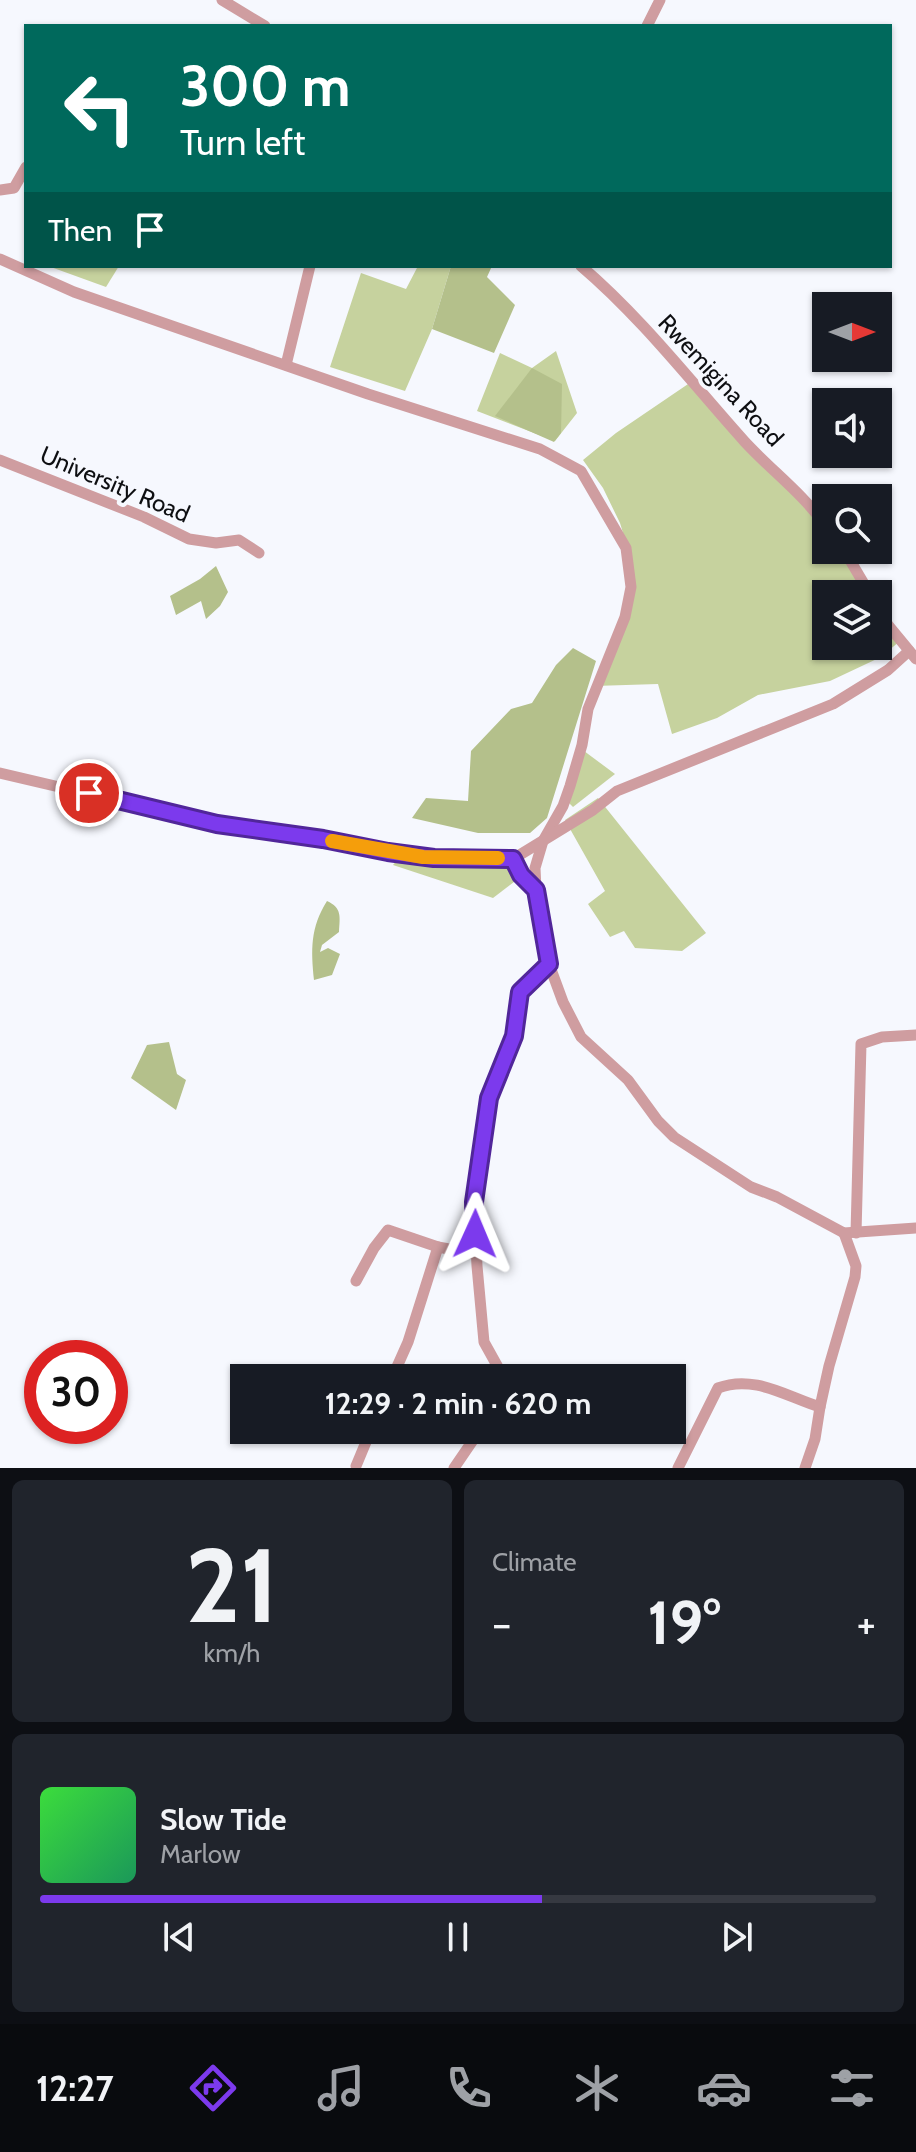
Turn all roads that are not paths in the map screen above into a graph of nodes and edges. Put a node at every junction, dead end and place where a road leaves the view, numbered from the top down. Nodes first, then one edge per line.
1 (222, 0) edge
2 (660, 0) edge
3 (262, 24) edge
4 (648, 24) edge
5 (24, 170) edge
6 (0, 190) edge
7 (0, 259) edge
8 (310, 268) edge
9 (583, 268) edge
10 (286, 365) junction
11 (0, 460) edge
12 (812, 509) edge
13 (259, 553) dead end
14 (892, 630) edge
15 (912, 655) edge
16 (0, 773) edge
17 (543, 841) junction
18 (513, 859) junction
19 (536, 890) junction
20 (549, 964) junction
21 (916, 1035) edge
22 (916, 1228) edge
23 (850, 1233) junction
24 (438, 1247) junction
25 (476, 1254) junction
26 (356, 1281) dead end
27 (398, 1364) edge
28 (496, 1364) edge
29 (820, 1407) junction
30 (365, 1444) edge
31 (470, 1444) edge
32 (356, 1466) edge
33 (454, 1468) edge
34 (678, 1468) edge
35 (805, 1468) edge

1 - 3 street
2 - 4 street
5 - 6 street
7 - 10 street
8 - 10 street
9 - 12 street, Rwemigina Road
10 - 17 street
11 - 13 street, University Road
14 - 15 street
15 - 17 street
16 - 18 street
17 - 18 street
17 - 19 street
18 - 19 street
19 - 20 street
20 - 23 street
20 - 25 street
21 - 23 street
22 - 23 street
23 - 29 street
24 - 25 street
24 - 26 street
24 - 27 street
25 - 28 street
29 - 34 street
29 - 35 street
30 - 32 street
31 - 33 street

